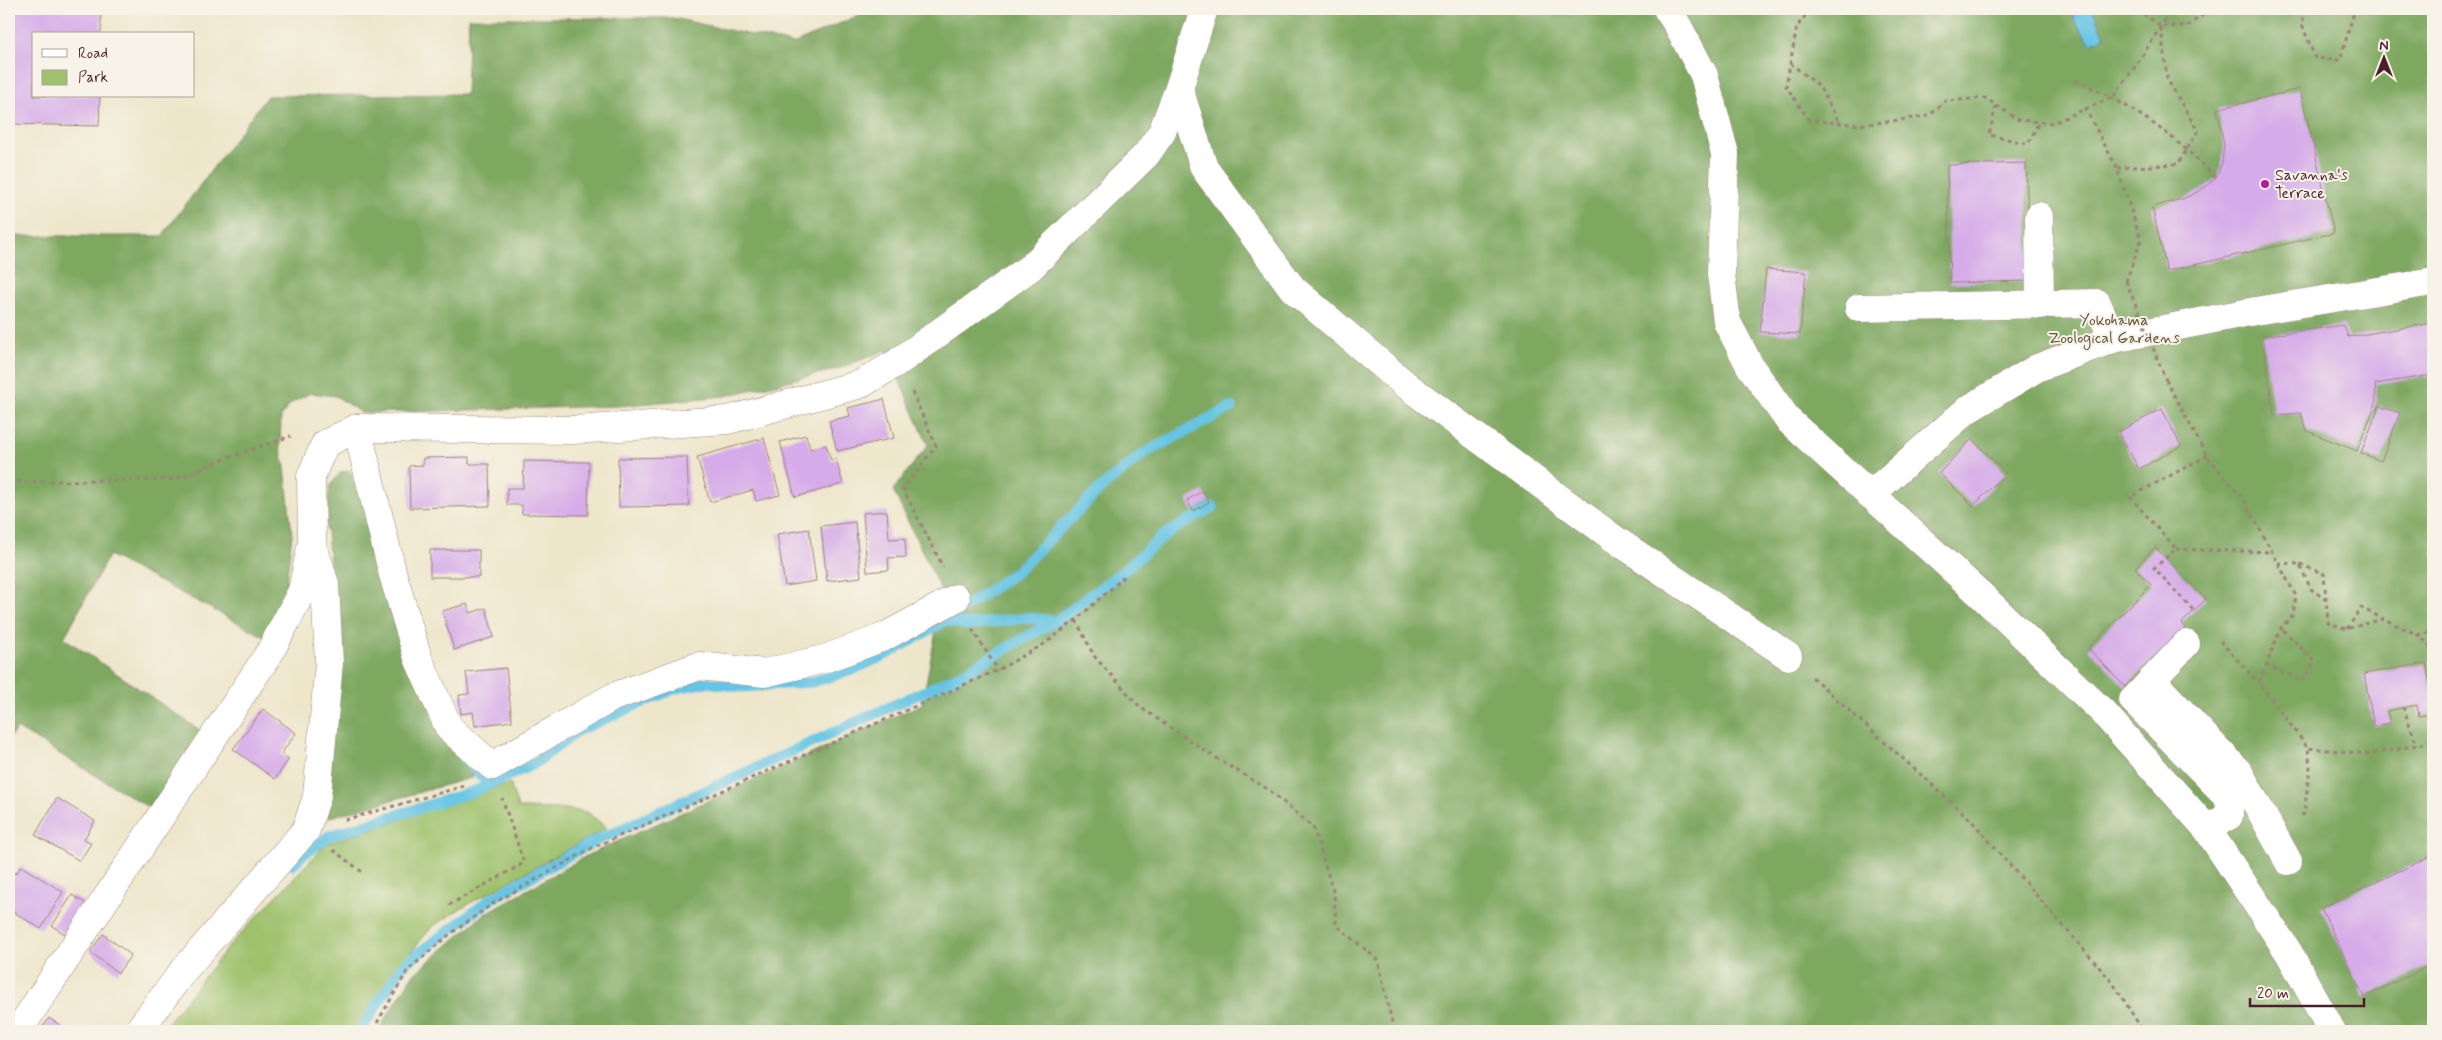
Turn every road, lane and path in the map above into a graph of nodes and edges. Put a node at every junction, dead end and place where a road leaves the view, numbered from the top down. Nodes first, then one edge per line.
1 (1204, 9) edge
2 (1667, 9) edge
3 (1810, 9) edge
4 (2137, 9) edge
5 (2172, 9) edge
6 (2210, 9) edge
7 (2304, 9) edge
8 (2355, 9) edge
9 (2161, 27) junction
10 (1790, 63) junction
11 (2075, 80) dead end
12 (1179, 88) junction
13 (2113, 97) junction
14 (1996, 106) junction
15 (2085, 108) junction
16 (2039, 122) junction
17 (1839, 123) junction
18 (2187, 149) junction
19 (2117, 168) junction
20 (2216, 178) dead end
21 (2039, 216) dead end
22 (2433, 282) edge
23 (2040, 305) junction
24 (1859, 308) dead end
25 (2112, 339) junction
26 (898, 362) junction
27 (356, 428) junction
28 (280, 440) dead end
29 (2207, 456) junction
30 (9, 482) edge
31 (1870, 495) junction
32 (312, 542) junction
33 (2176, 549) junction
34 (2272, 552) junction
35 (2277, 563) junction
36 (2299, 564) junction
37 (946, 573) dead end
38 (1126, 576) dead end
39 (956, 598) dead end
40 (2326, 600) junction
41 (2194, 611) dead end
42 (2384, 619) junction
43 (1076, 620) junction
44 (972, 628) dead end
45 (2281, 628) junction
46 (2346, 629) junction
47 (2433, 631) edge
48 (2418, 636) junction
49 (2220, 640) dead end
50 (2186, 644) dead end
51 (2433, 648) edge
52 (1788, 656) joint
53 (2266, 664) junction
54 (998, 670) junction
55 (2152, 680) junction
56 (2259, 683) junction
57 (2403, 707) dead end
58 (2433, 742) edge
59 (2417, 745) junction
60 (2308, 748) junction
61 (492, 766) junction
62 (467, 785) dead end
63 (2206, 829) junction
64 (306, 830) junction
65 (2272, 832) junction
66 (2288, 862) dead end
67 (365, 874) dead end
68 (450, 905) dead end
69 (18, 1031) edge
70 (138, 1031) edge
71 (376, 1031) edge
72 (1394, 1031) edge
73 (2143, 1031) edge
74 (2332, 1031) edge

1 - 12 street
2 - 31 street
3 - 10 path
4 - 9 path
5 - 9 path
6 - 9 path
7 - 8 path
9 - 13 path
9 - 18 path
10 - 17 path
10 - 17 path
11 - 13 path
12 - 26 street
12 - 52 street
13 - 15 path
13 - 18 path
14 - 16 path
14 - 16 path
14 - 17 path
15 - 16 path
15 - 19 path
18 - 19 path
18 - 20 path
19 - 29 path, bridge
21 - 23 street
22 - 25 street
23 - 24 street
23 - 25 street
25 - 31 street
26 - 27 street
26 - 37 path
27 - 32 street
27 - 61 street
28 - 30 path
29 - 33 path
29 - 34 path
31 - 63 street
32 - 64 street
32 - 69 street
33 - 34 path
33 - 41 path
34 - 35 path
35 - 36 path
35 - 45 path
36 - 40 path
36 - 40 path
38 - 43 path
39 - 61 street
40 - 46 path
42 - 46 path
42 - 46 path
42 - 48 path
43 - 54 path
43 - 72 path
44 - 54 path
45 - 53 path
45 - 53 path
47 - 48 path
48 - 51 path
49 - 56 path
50 - 55 street
52 - 73 path
53 - 56 path
54 - 71 path
55 - 63 street
55 - 65 street
56 - 60 path
57 - 59 path
58 - 59 path
59 - 60 path
60 - 65 path
61 - 68 path
62 - 64 path
63 - 74 street
64 - 67 path
64 - 70 street
65 - 66 street

